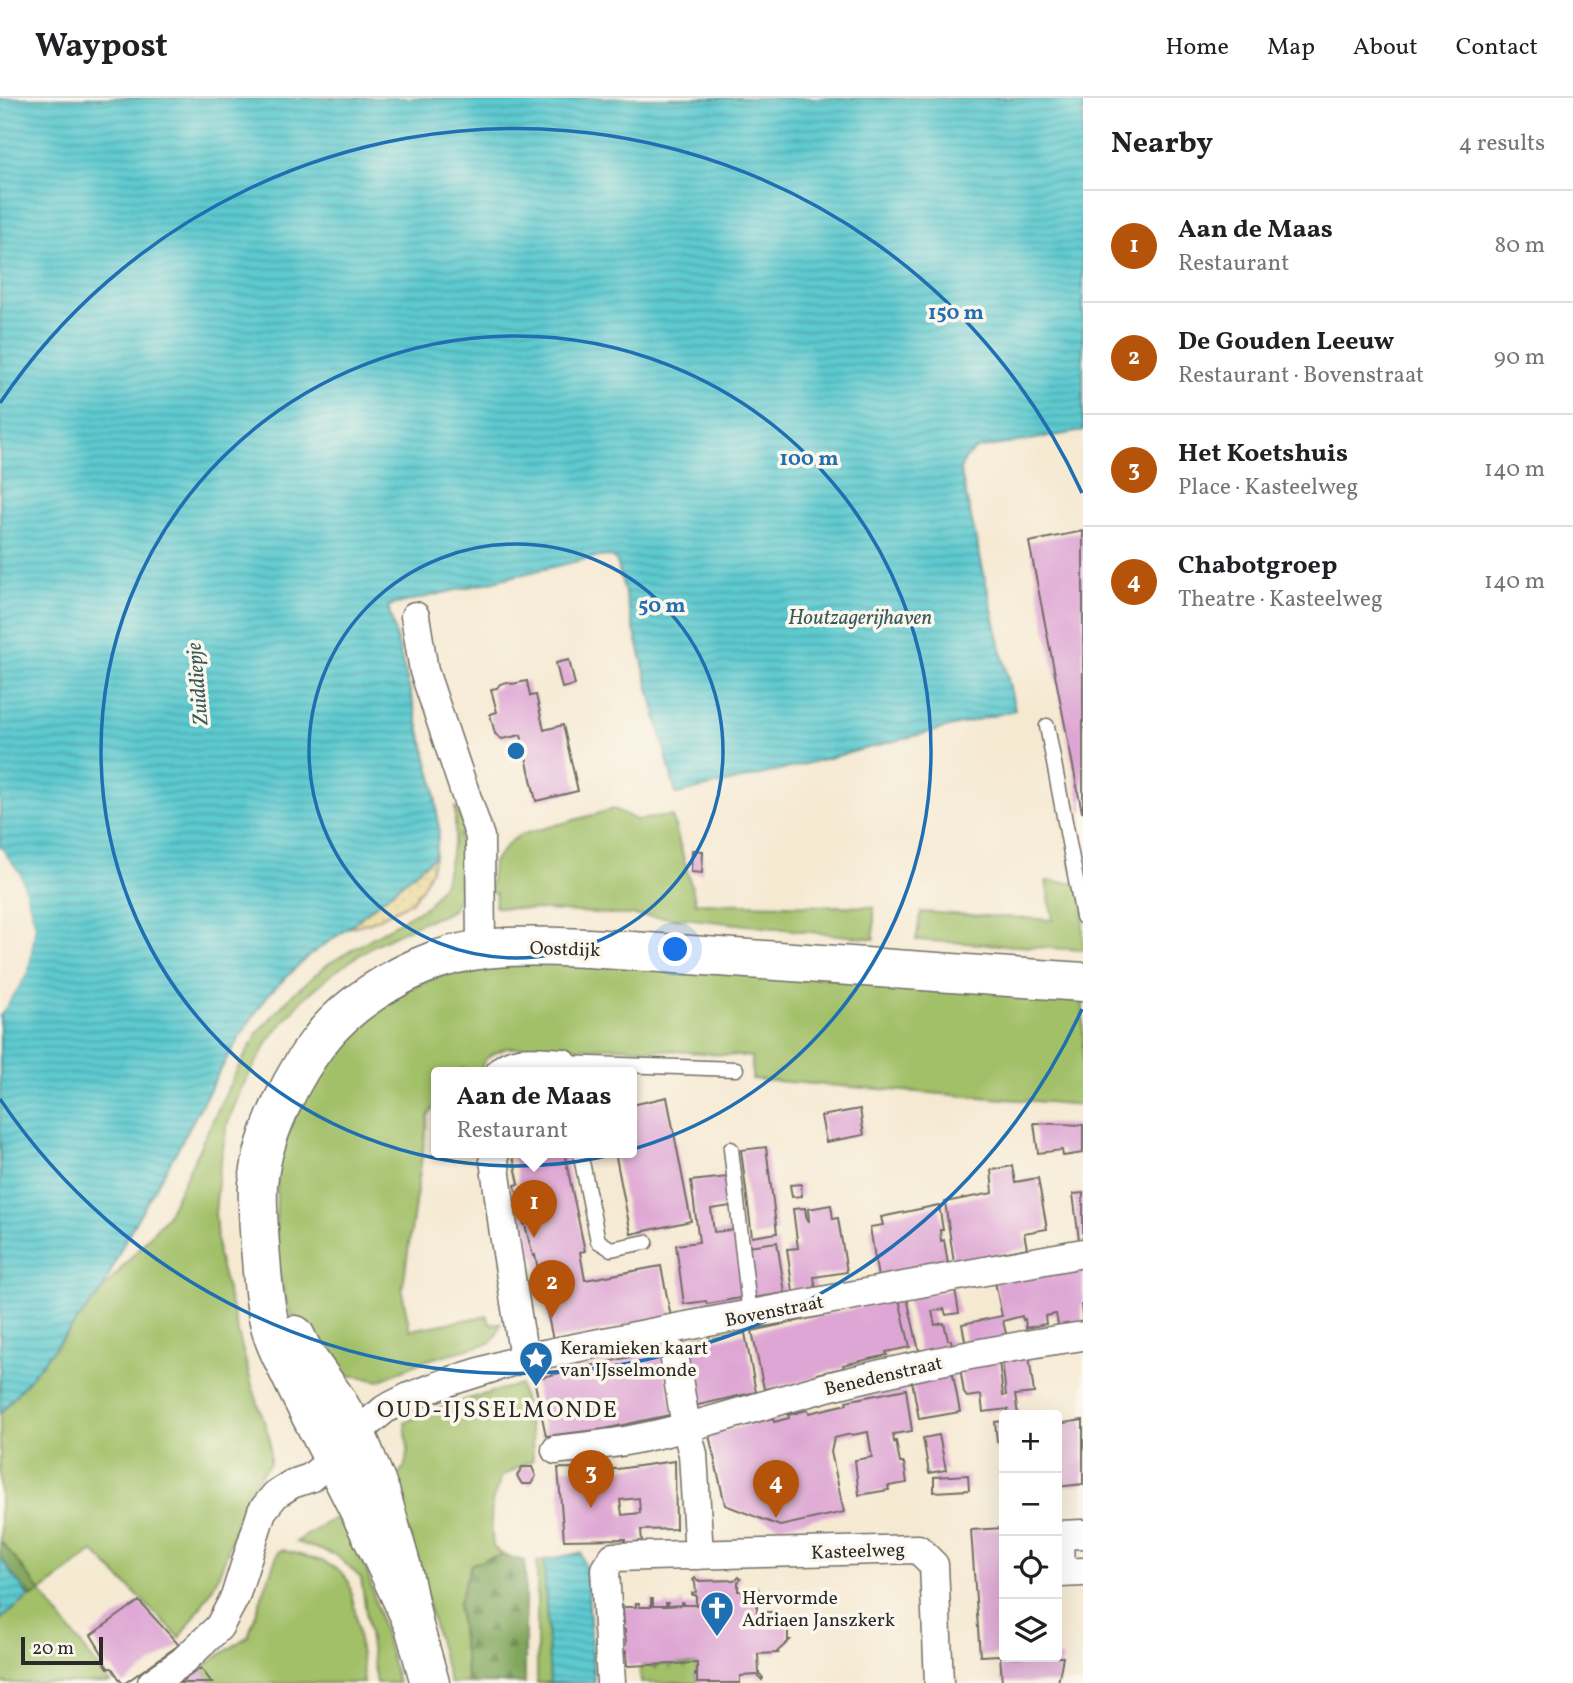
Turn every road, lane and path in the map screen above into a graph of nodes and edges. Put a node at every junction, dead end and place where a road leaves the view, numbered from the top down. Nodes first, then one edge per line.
1 (415, 616) dead end
2 (1047, 726) dead end
3 (1083, 917) edge
4 (481, 949) junction
5 (1083, 982) edge
6 (504, 1067) edge
7 (564, 1067) edge
8 (637, 1068) edge
9 (736, 1069) dead end
10 (731, 1149) dead end
11 (494, 1158) edge
12 (581, 1158) edge
13 (646, 1242) dead end
14 (1083, 1253) edge
15 (750, 1315) junction
16 (1083, 1336) edge
17 (674, 1354) dead end
18 (524, 1359) junction
19 (686, 1427) junction
20 (344, 1446) junction
21 (556, 1450) dead end
22 (1083, 1534) edge
23 (699, 1556) junction
24 (1083, 1572) edge
25 (152, 1683) edge
26 (430, 1683) edge
27 (611, 1683) edge
28 (939, 1683) edge

1 - 4 street
2 - 3 lane
4 - 5 street, Oostdijk
4 - 20 street, Oostdijk
6 - 7 street
8 - 9 lane
10 - 15 lane
11 - 18 street
12 - 13 lane
14 - 15 street, Bovenstraat
15 - 18 street, Bovenstraat
16 - 19 street, Benedenstraat
17 - 19 street
18 - 20 street, Bovenstraat
19 - 21 street, Benedenstraat
19 - 23 street
20 - 25 street, Bovenstraat
20 - 26 street, Oostdijk
22 - 24 street
23 - 27 street, Kasteelweg
23 - 28 street, Kasteelweg

